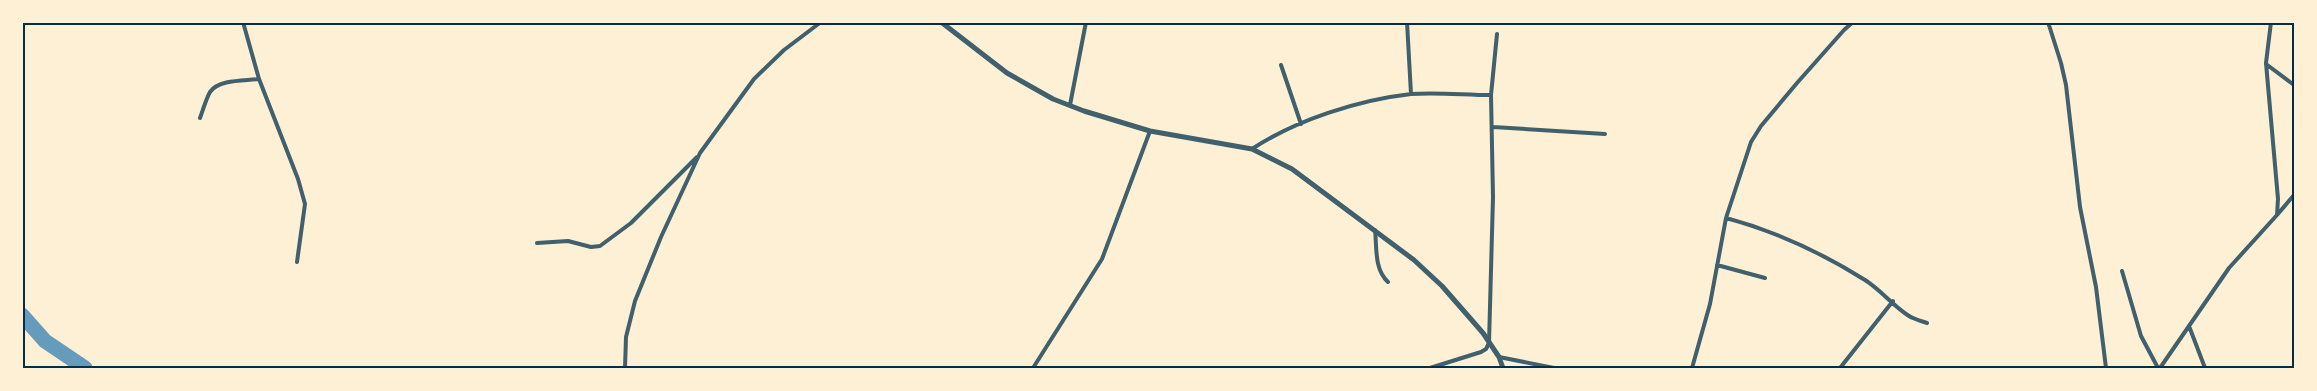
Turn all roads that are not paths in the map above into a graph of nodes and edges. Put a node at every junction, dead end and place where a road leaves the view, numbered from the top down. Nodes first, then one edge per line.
1 (243, 22) edge
2 (821, 22) edge
3 (941, 22) edge
4 (1086, 22) edge
5 (1407, 22) edge
6 (1853, 22) edge
7 (2048, 22) edge
8 (2271, 22) edge
9 (1497, 34) dead end
10 (2266, 64) junction
11 (1281, 65) dead end
12 (259, 79) junction
13 (2294, 85) edge
14 (1411, 94) junction
15 (1491, 95) junction
16 (1070, 105) junction
17 (200, 118) dead end
18 (1302, 124) junction
19 (1493, 127) junction
20 (1150, 131) junction
21 (1605, 134) dead end
22 (1252, 149) junction
23 (700, 154) junction
24 (2294, 196) edge
25 (2278, 215) junction
26 (1726, 218) junction
27 (1375, 230) junction
28 (537, 243) dead end
29 (298, 262) dead end
30 (1717, 265) junction
31 (2122, 272) dead end
32 (1765, 278) dead end
33 (1388, 282) dead end
34 (1892, 301) junction
35 (1926, 323) dead end
36 (2189, 326) junction
37 (1489, 343) junction
38 (1499, 357) junction
39 (625, 368) edge
40 (1034, 368) edge
41 (1430, 368) edge
42 (1503, 368) edge
43 (1554, 368) edge
44 (1692, 368) edge
45 (1840, 368) edge
46 (2106, 368) edge
47 (2159, 368) edge
48 (2204, 368) edge

1 - 12 street
2 - 23 street
3 - 16 street
4 - 16 street
5 - 14 street
6 - 26 street
7 - 46 street
8 - 10 street
9 - 15 street
10 - 13 street
10 - 25 street
11 - 18 street
12 - 17 street
12 - 29 street
14 - 15 street
14 - 18 street
15 - 19 street
16 - 20 street
18 - 22 street
19 - 21 street
19 - 37 street
20 - 22 street
20 - 40 street
22 - 27 street
23 - 28 street
23 - 39 street
24 - 25 street
25 - 36 street
26 - 30 street
26 - 34 street
27 - 33 street
27 - 37 street
30 - 32 street
30 - 44 street
31 - 47 street
34 - 35 street
34 - 45 street
36 - 47 street
36 - 48 street
37 - 38 street
37 - 41 street
38 - 42 street
38 - 43 street

